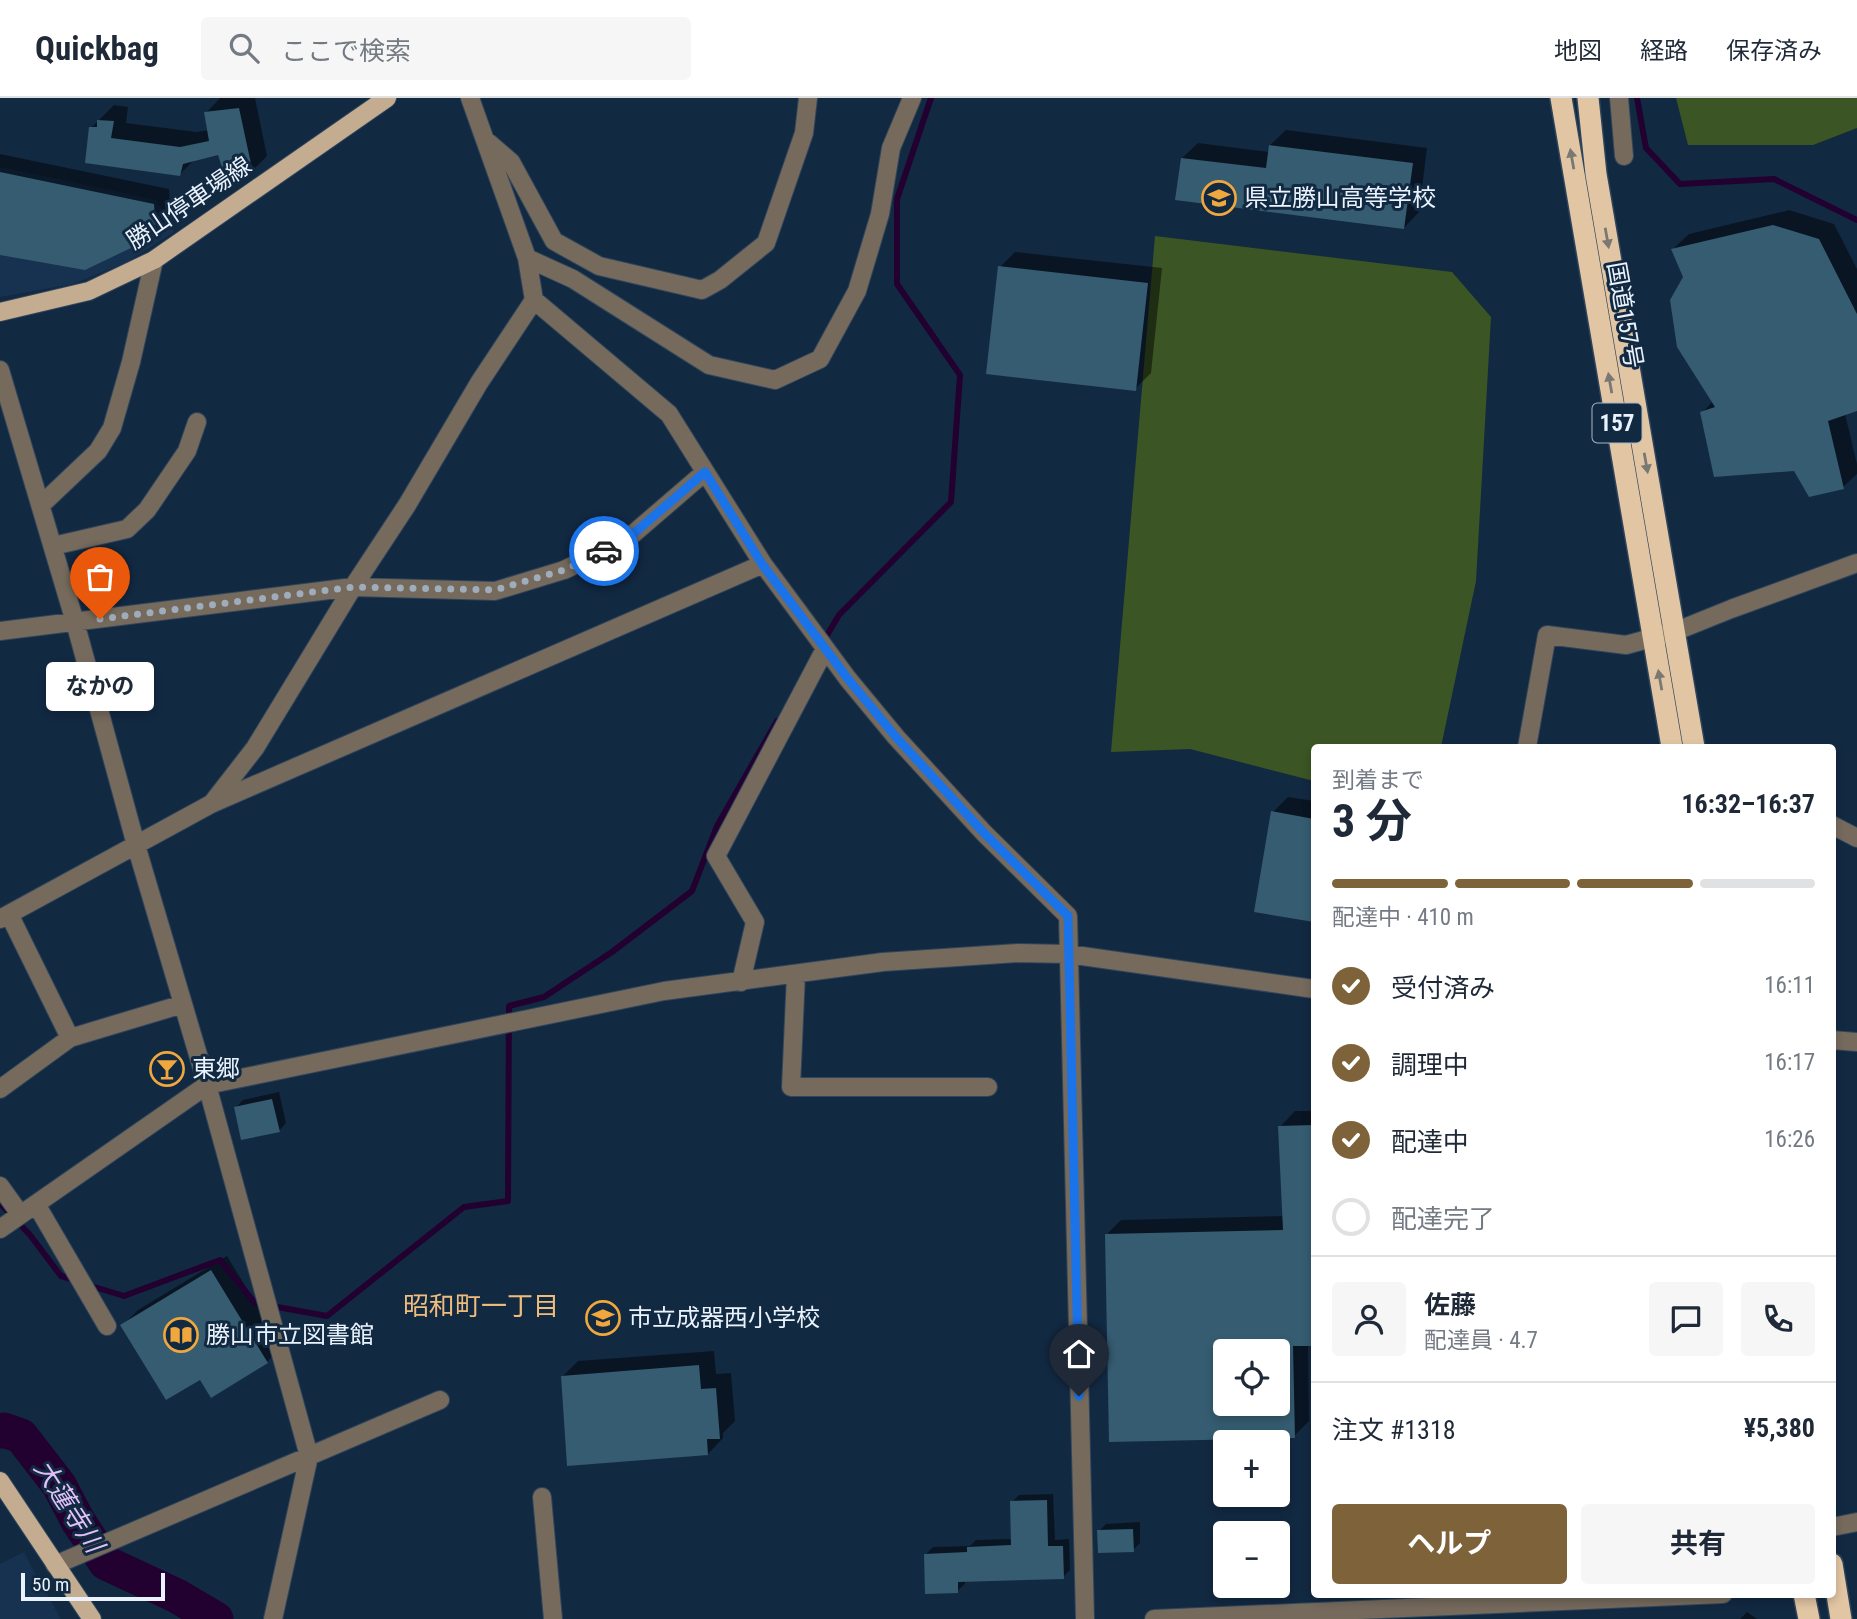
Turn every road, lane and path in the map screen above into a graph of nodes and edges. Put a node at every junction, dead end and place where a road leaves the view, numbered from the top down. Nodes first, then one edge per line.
1 (387, 98) edge
2 (470, 98) edge
3 (808, 98) edge
4 (912, 98) edge
5 (1561, 98) edge
6 (1588, 98) edge
7 (1619, 98) edge
8 (487, 141) junction
9 (1624, 156) dead end
10 (527, 258) junction
11 (154, 260) junction
12 (534, 300) junction
13 (0, 312) edge
14 (0, 370) edge
15 (197, 422) dead end
16 (705, 472) junction
17 (41, 505) junction
18 (53, 546) junction
19 (1857, 563) edge
20 (762, 564) junction
21 (353, 587) junction
22 (75, 622) junction
23 (0, 631) edge
24 (1674, 632) junction
25 (1653, 638) junction
26 (825, 649) junction
27 (1528, 744) edge
28 (1671, 744) edge
29 (1693, 744) edge
30 (211, 804) junction
31 (1836, 827) edge
32 (1857, 838) edge
33 (136, 845) junction
34 (5, 917) edge
35 (1068, 954) junction
36 (796, 974) junction
37 (741, 982) junction
38 (1311, 989) edge
39 (183, 1004) junction
40 (70, 1038) junction
41 (1836, 1040) edge
42 (1857, 1042) edge
43 (207, 1085) junction
44 (988, 1087) dead end
45 (0, 1089) edge
46 (0, 1186) edge
47 (36, 1204) junction
48 (20, 1214) junction
49 (0, 1228) edge
50 (107, 1326) dead end
51 (440, 1400) dead end
52 (309, 1456) junction
53 (0, 1481) edge
54 (542, 1497) dead end
55 (1857, 1522) edge
56 (1836, 1526) edge
57 (55, 1565) junction
58 (1632, 1598) edge
59 (1805, 1598) edge
60 (1836, 1598) edge
61 (92, 1619) edge
62 (273, 1619) edge
63 (553, 1619) edge
64 (1085, 1619) edge
65 (1154, 1619) edge
66 (1809, 1619) edge
67 (1841, 1619) edge

1 - 11 main road, 勝山停車場線
2 - 8 street
3 - 8 street
4 - 10 street
25 -> 5 highway, 国道157号 / 157
6 -> 24 highway, 国道157号 / 157
7 - 9 street
8 - 10 street
10 - 12 street
11 - 13 main road, 勝山停車場線
11 - 17 street
12 - 16 street
12 - 21 street
14 - 17 street
15 - 18 street
16 - 20 street
16 - 21 street
17 - 18 street
18 - 22 street
19 - 24 street
20 - 26 street
20 - 30 street
21 - 22 street
21 - 30 street
22 - 23 street
22 - 33 street
24 - 25 street
24 - 29 highway, 国道157号 / 157
25 - 27 street
28 -> 25 highway, 国道157号 / 157
26 - 35 street
26 - 37 street
30 - 33 street
31 - 32 street
33 - 34 street
33 - 39 street
34 - 40 street
35 - 36 street
35 - 38 street
35 - 64 street
36 - 37 street
36 - 44 street
37 - 43 street
39 - 40 street
39 - 43 street
40 - 45 street
41 - 42 street
43 - 47 street
43 - 52 street
46 - 48 street
47 - 48 street
47 - 50 street
48 - 49 street
51 - 52 street
52 - 57 street
52 - 62 street
53 - 57 main road
54 - 63 street
55 - 56 street
57 - 61 main road
58 - 65 street
59 - 66 highway
60 - 67 highway

